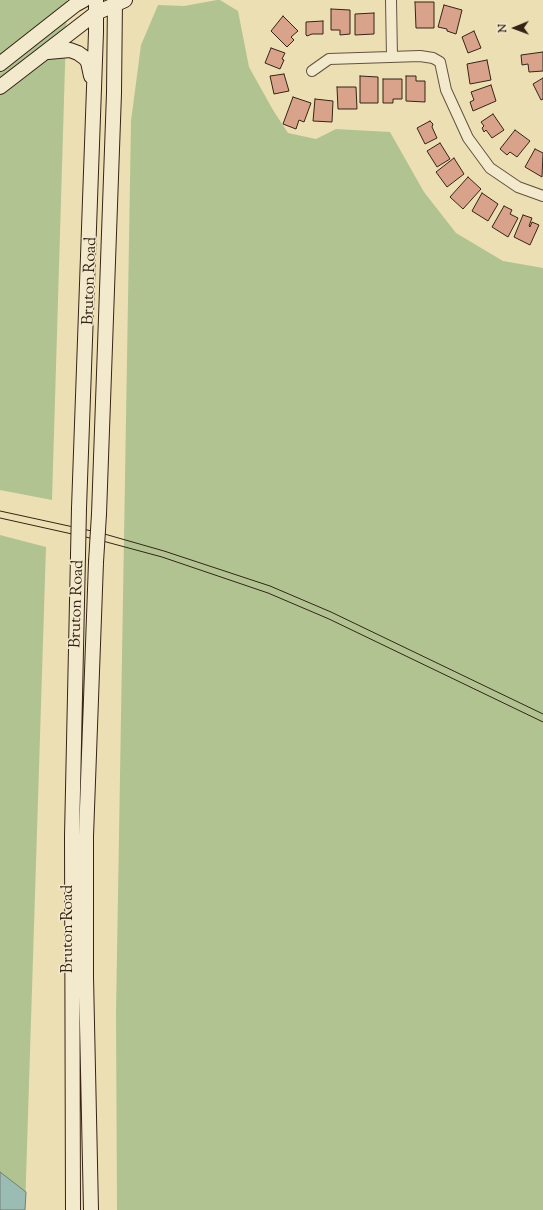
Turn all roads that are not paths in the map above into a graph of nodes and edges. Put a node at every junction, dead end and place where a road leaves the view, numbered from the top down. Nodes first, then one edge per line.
1 (84, 0) edge
2 (391, 0) edge
3 (119, 1) edge
4 (96, 7) edge
5 (47, 52) junction
6 (392, 57) junction
7 (0, 64) edge
8 (312, 71) dead end
9 (0, 87) edge
10 (93, 88) junction
11 (543, 196) edge
12 (79, 978) junction
13 (73, 1210) edge
14 (91, 1210) edge

1 - 7 main road
2 - 6 street
3 - 4 main road
3 - 12 main road, Bruton Road, bridge
4 - 5 main road
4 - 10 main road, Bruton Road
5 - 9 main road
5 - 10 main road
6 - 8 street
6 - 11 street
10 - 12 main road, Bruton Road, bridge
12 - 13 main road, Bruton Road
12 - 14 main road, Bruton Road

